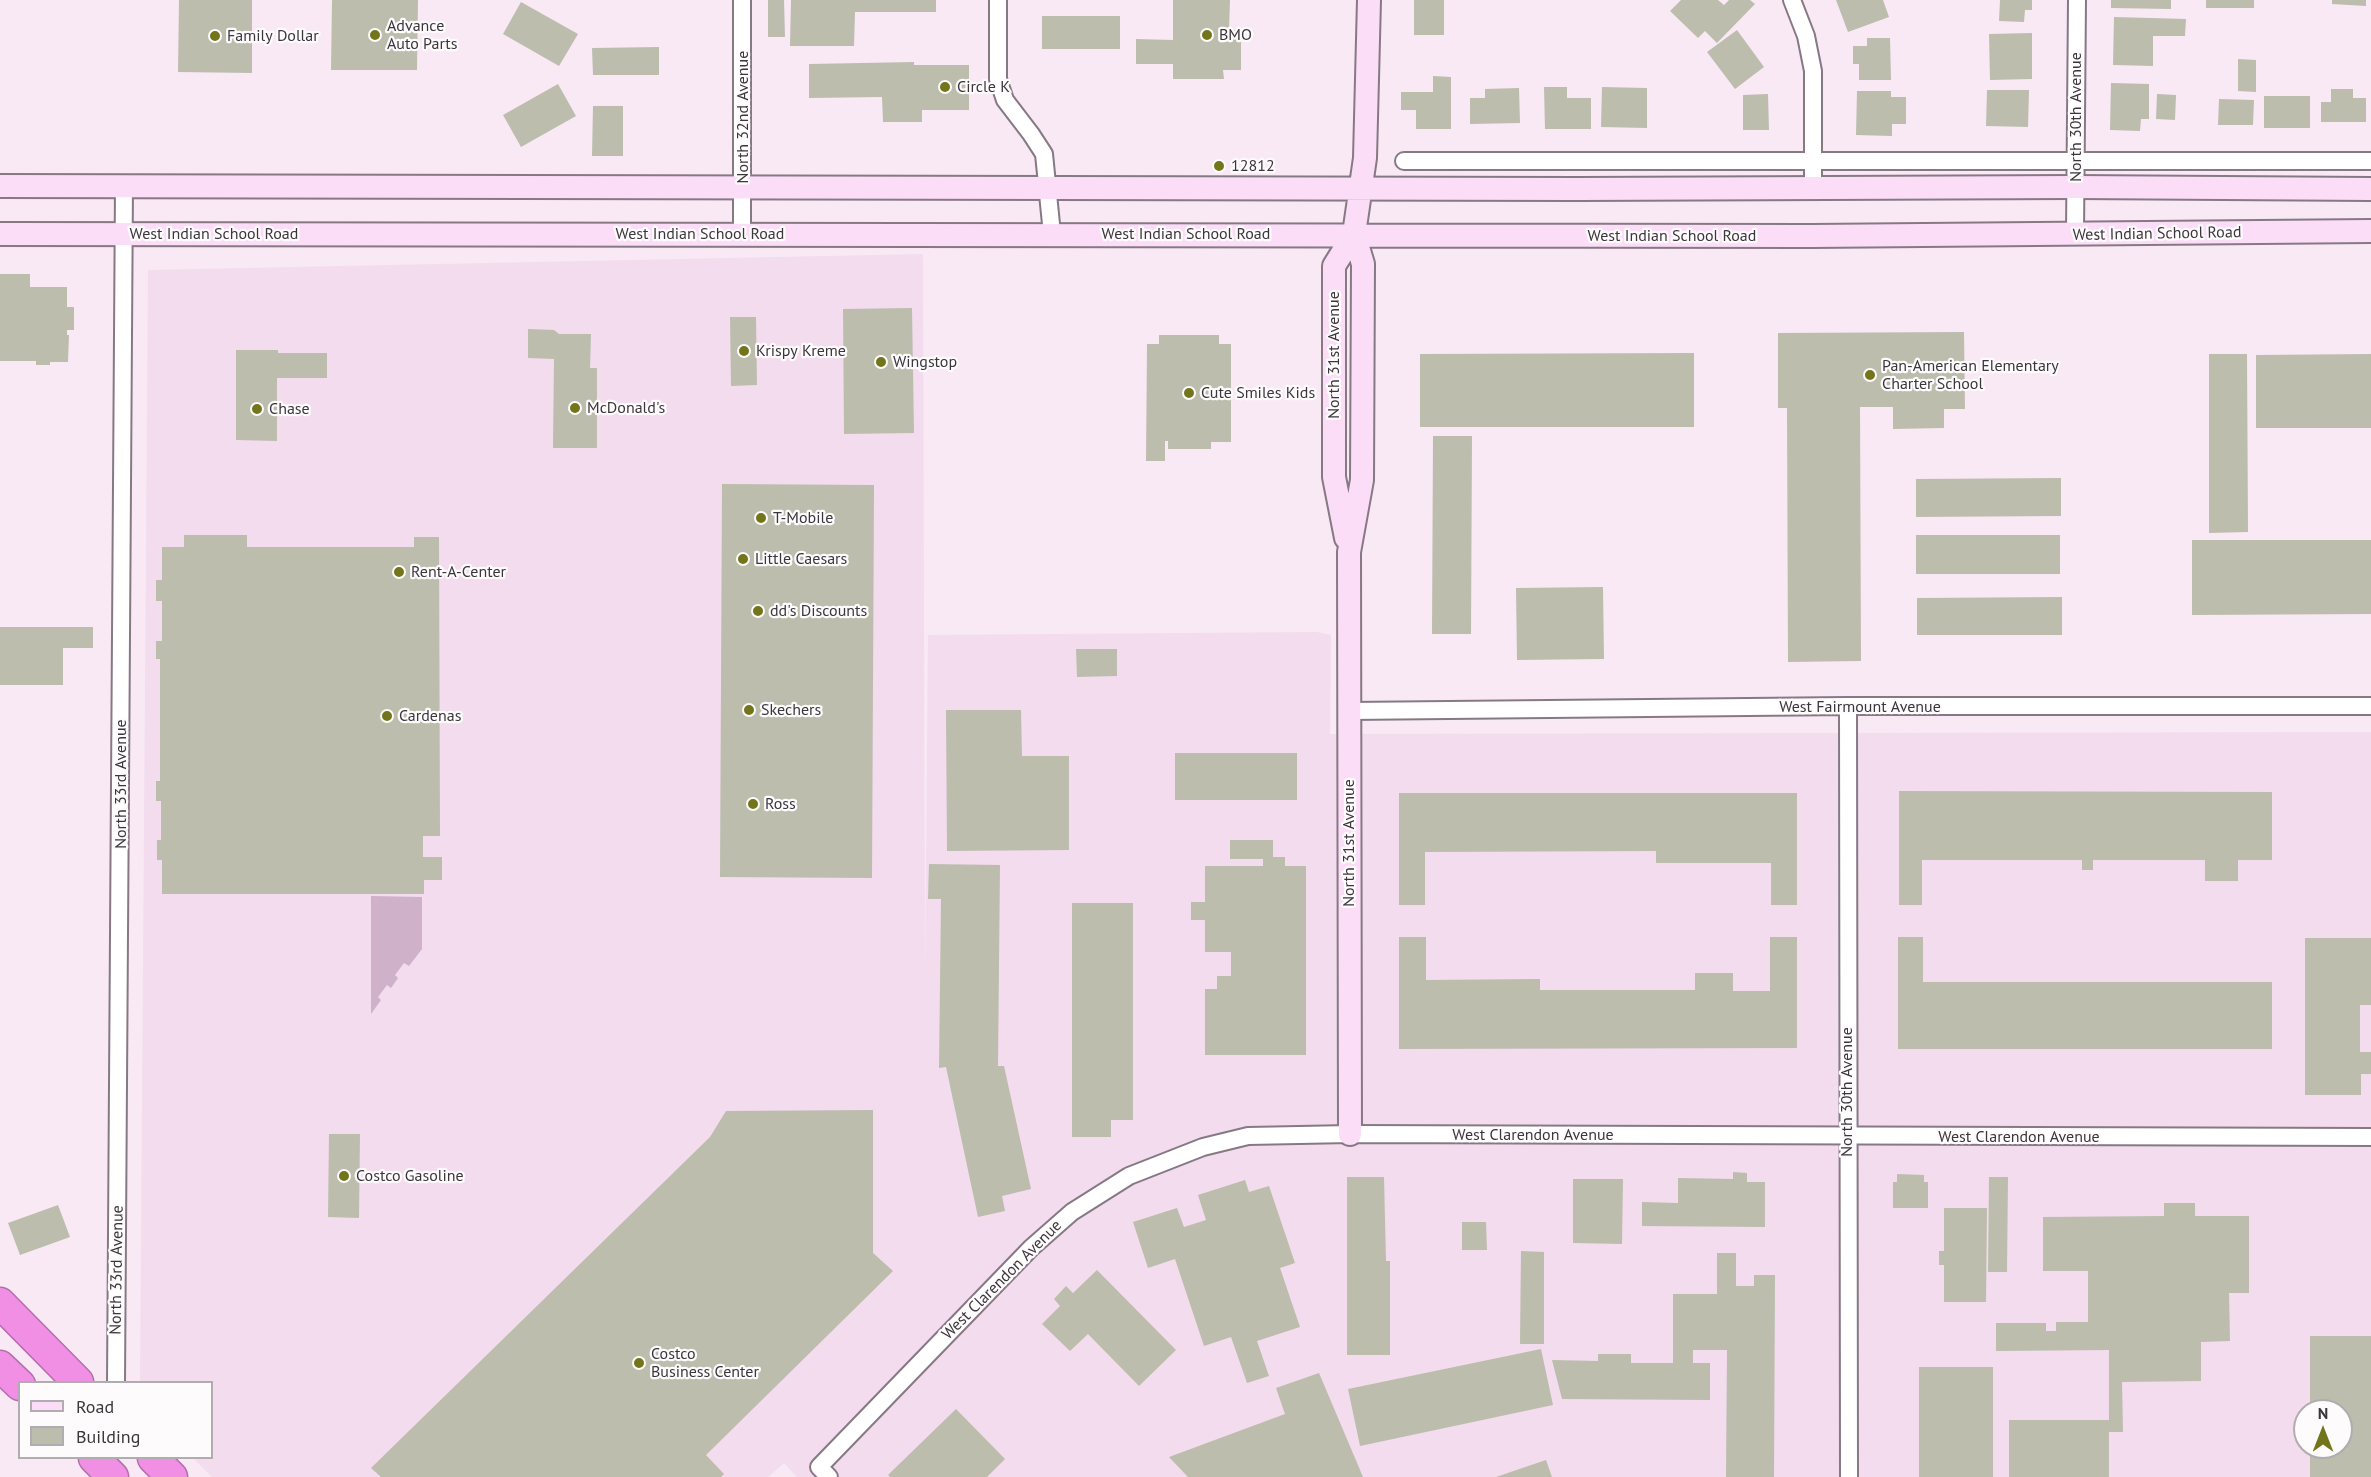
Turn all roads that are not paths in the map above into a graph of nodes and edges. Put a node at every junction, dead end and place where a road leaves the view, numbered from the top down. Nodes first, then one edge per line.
1 (742, 0) edge
2 (998, 0) edge
3 (1368, 0) edge
4 (1792, 0) edge
5 (2077, 0) edge
6 (1404, 161) dead end
7 (1813, 161) junction
8 (2075, 161) junction
9 (2371, 161) edge
10 (0, 186) edge
11 (124, 186) junction
12 (743, 187) junction
13 (1048, 187) junction
14 (1360, 187) junction
15 (2075, 187) junction
16 (1813, 188) junction
17 (2371, 189) edge
18 (2371, 231) edge
19 (0, 234) edge
20 (124, 234) junction
21 (742, 234) junction
22 (1052, 234) junction
23 (1354, 234) junction
24 (2075, 234) junction
25 (1848, 706) junction
26 (2371, 706) edge
27 (1349, 711) junction
28 (1350, 1134) junction
29 (1847, 1137) junction
30 (2371, 1137) edge
31 (0, 1303) edge
32 (0, 1366) edge
33 (76, 1381) edge
34 (116, 1381) edge
35 (18, 1383) edge
36 (95, 1459) edge
37 (154, 1459) edge
38 (824, 1472) edge
39 (113, 1477) edge
40 (172, 1477) edge
41 (1849, 1477) edge

1 - 12 street, North 32nd Avenue
2 - 13 street
3 - 14 main road, North 31st Avenue
4 - 7 street
5 - 8 street, North 30th Avenue
6 - 7 street
7 - 8 street
7 - 16 street
8 - 9 street
8 - 15 street, North 30th Avenue
10 - 11 main road
11 - 12 main road
11 - 20 street, North 33rd Avenue
12 - 13 main road
12 - 21 street, North 32nd Avenue
13 - 14 main road
13 - 22 street
14 - 16 main road
14 - 23 main road, North 31st Avenue
15 - 16 main road
15 - 17 main road
15 - 24 street, North 30th Avenue
18 - 24 main road, West Indian School Road
19 - 20 main road, West Indian School Road
20 - 21 main road, West Indian School Road
20 - 34 street, North 33rd Avenue
21 - 22 main road, West Indian School Road
22 - 23 main road, West Indian School Road
23 - 24 main road, West Indian School Road
23 - 27 main road, North 31st Avenue
25 - 26 street, West Fairmount Avenue
25 - 27 street, West Fairmount Avenue
25 - 29 street, North 30th Avenue
27 - 28 main road, North 31st Avenue
28 - 29 street, West Clarendon Avenue
28 - 38 street, West Clarendon Avenue
29 - 30 street, West Clarendon Avenue
29 - 41 street, North 30th Avenue
31 - 33 highway
32 - 35 highway
36 - 39 highway
37 - 40 highway

